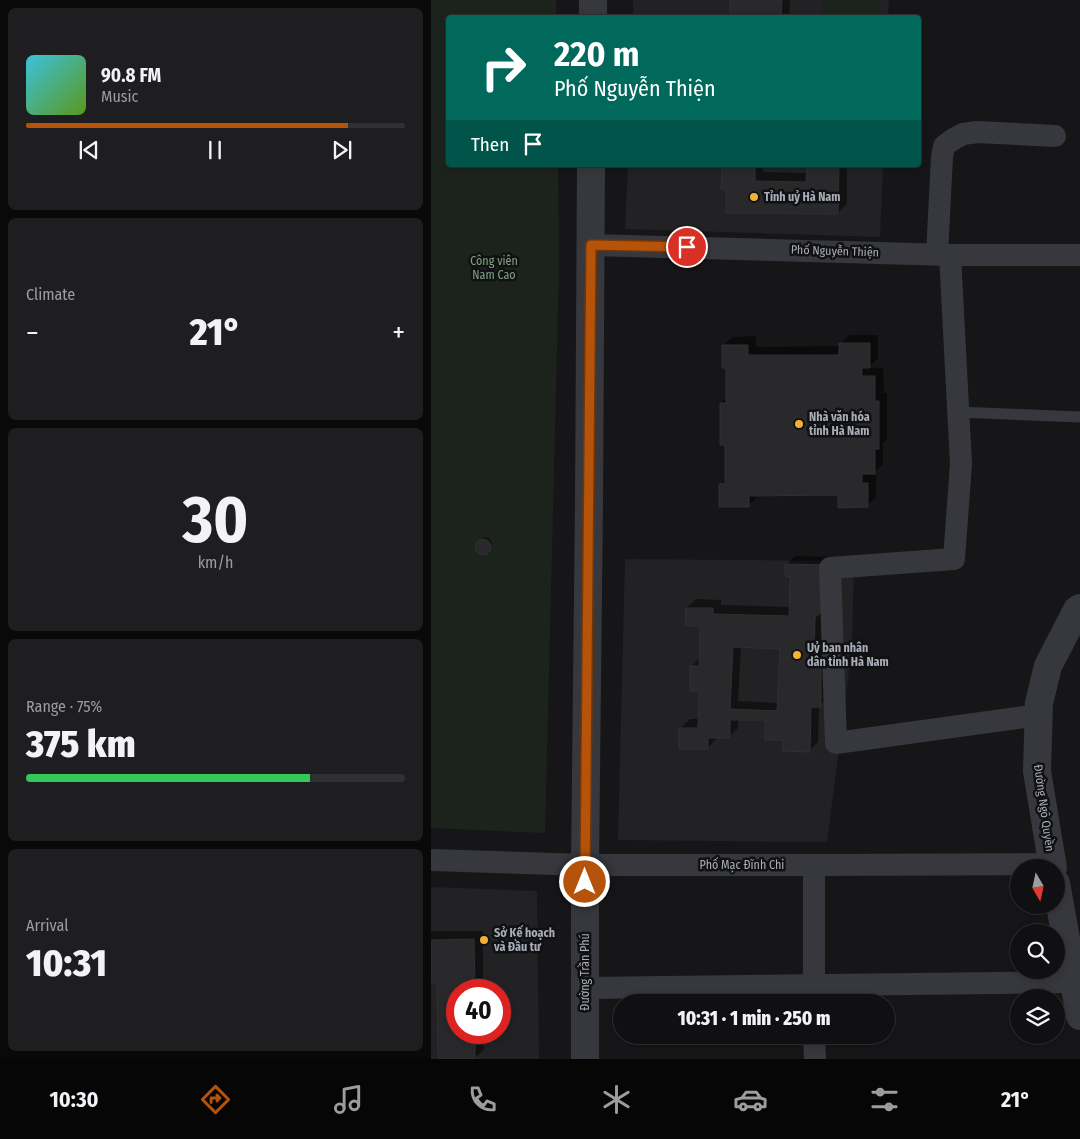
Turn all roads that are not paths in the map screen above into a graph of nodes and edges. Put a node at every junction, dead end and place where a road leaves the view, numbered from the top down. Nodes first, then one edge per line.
1 (593, 0) edge
2 (593, 15) edge
3 (1055, 136) dead end
4 (591, 167) edge
5 (591, 245) junction
6 (944, 254) junction
7 (1080, 255) edge
8 (958, 412) junction
9 (1080, 417) edge
10 (1080, 608) edge
11 (1039, 715) junction
12 (1052, 859) edge
13 (431, 860) edge
14 (585, 865) junction
15 (814, 866) junction
16 (1010, 870) edge
17 (1062, 914) edge
18 (1074, 982) junction
19 (586, 988) junction
20 (813, 994) edge
21 (1080, 1016) edge
22 (814, 1044) edge
23 (585, 1059) edge
24 (815, 1059) edge

1 - 2 street
3 - 6 street
4 - 5 street, Đường Trần Phú
5 - 6 street, Phố Nguyễn Thiện
5 - 14 street, Đường Trần Phú
6 - 7 street, Phố Nguyễn Thiện
6 - 8 street
8 - 9 lane
8 - 11 street
10 - 11 street, Đường Ngô Quyền
11 - 12 street, Đường Ngô Quyền
13 - 14 street, Phố Mạc Đĩnh Chi
14 - 15 street, Phố Mạc Đĩnh Chi
14 - 19 street, Đường Trần Phú
15 - 16 street, Phố Mạc Đĩnh Chi
15 - 20 street
17 - 18 street, Đường Ngô Quyền
18 - 20 street
18 - 21 street, Đường Ngô Quyền
19 - 20 street
19 - 23 street, Đường Trần Phú
22 - 24 street

